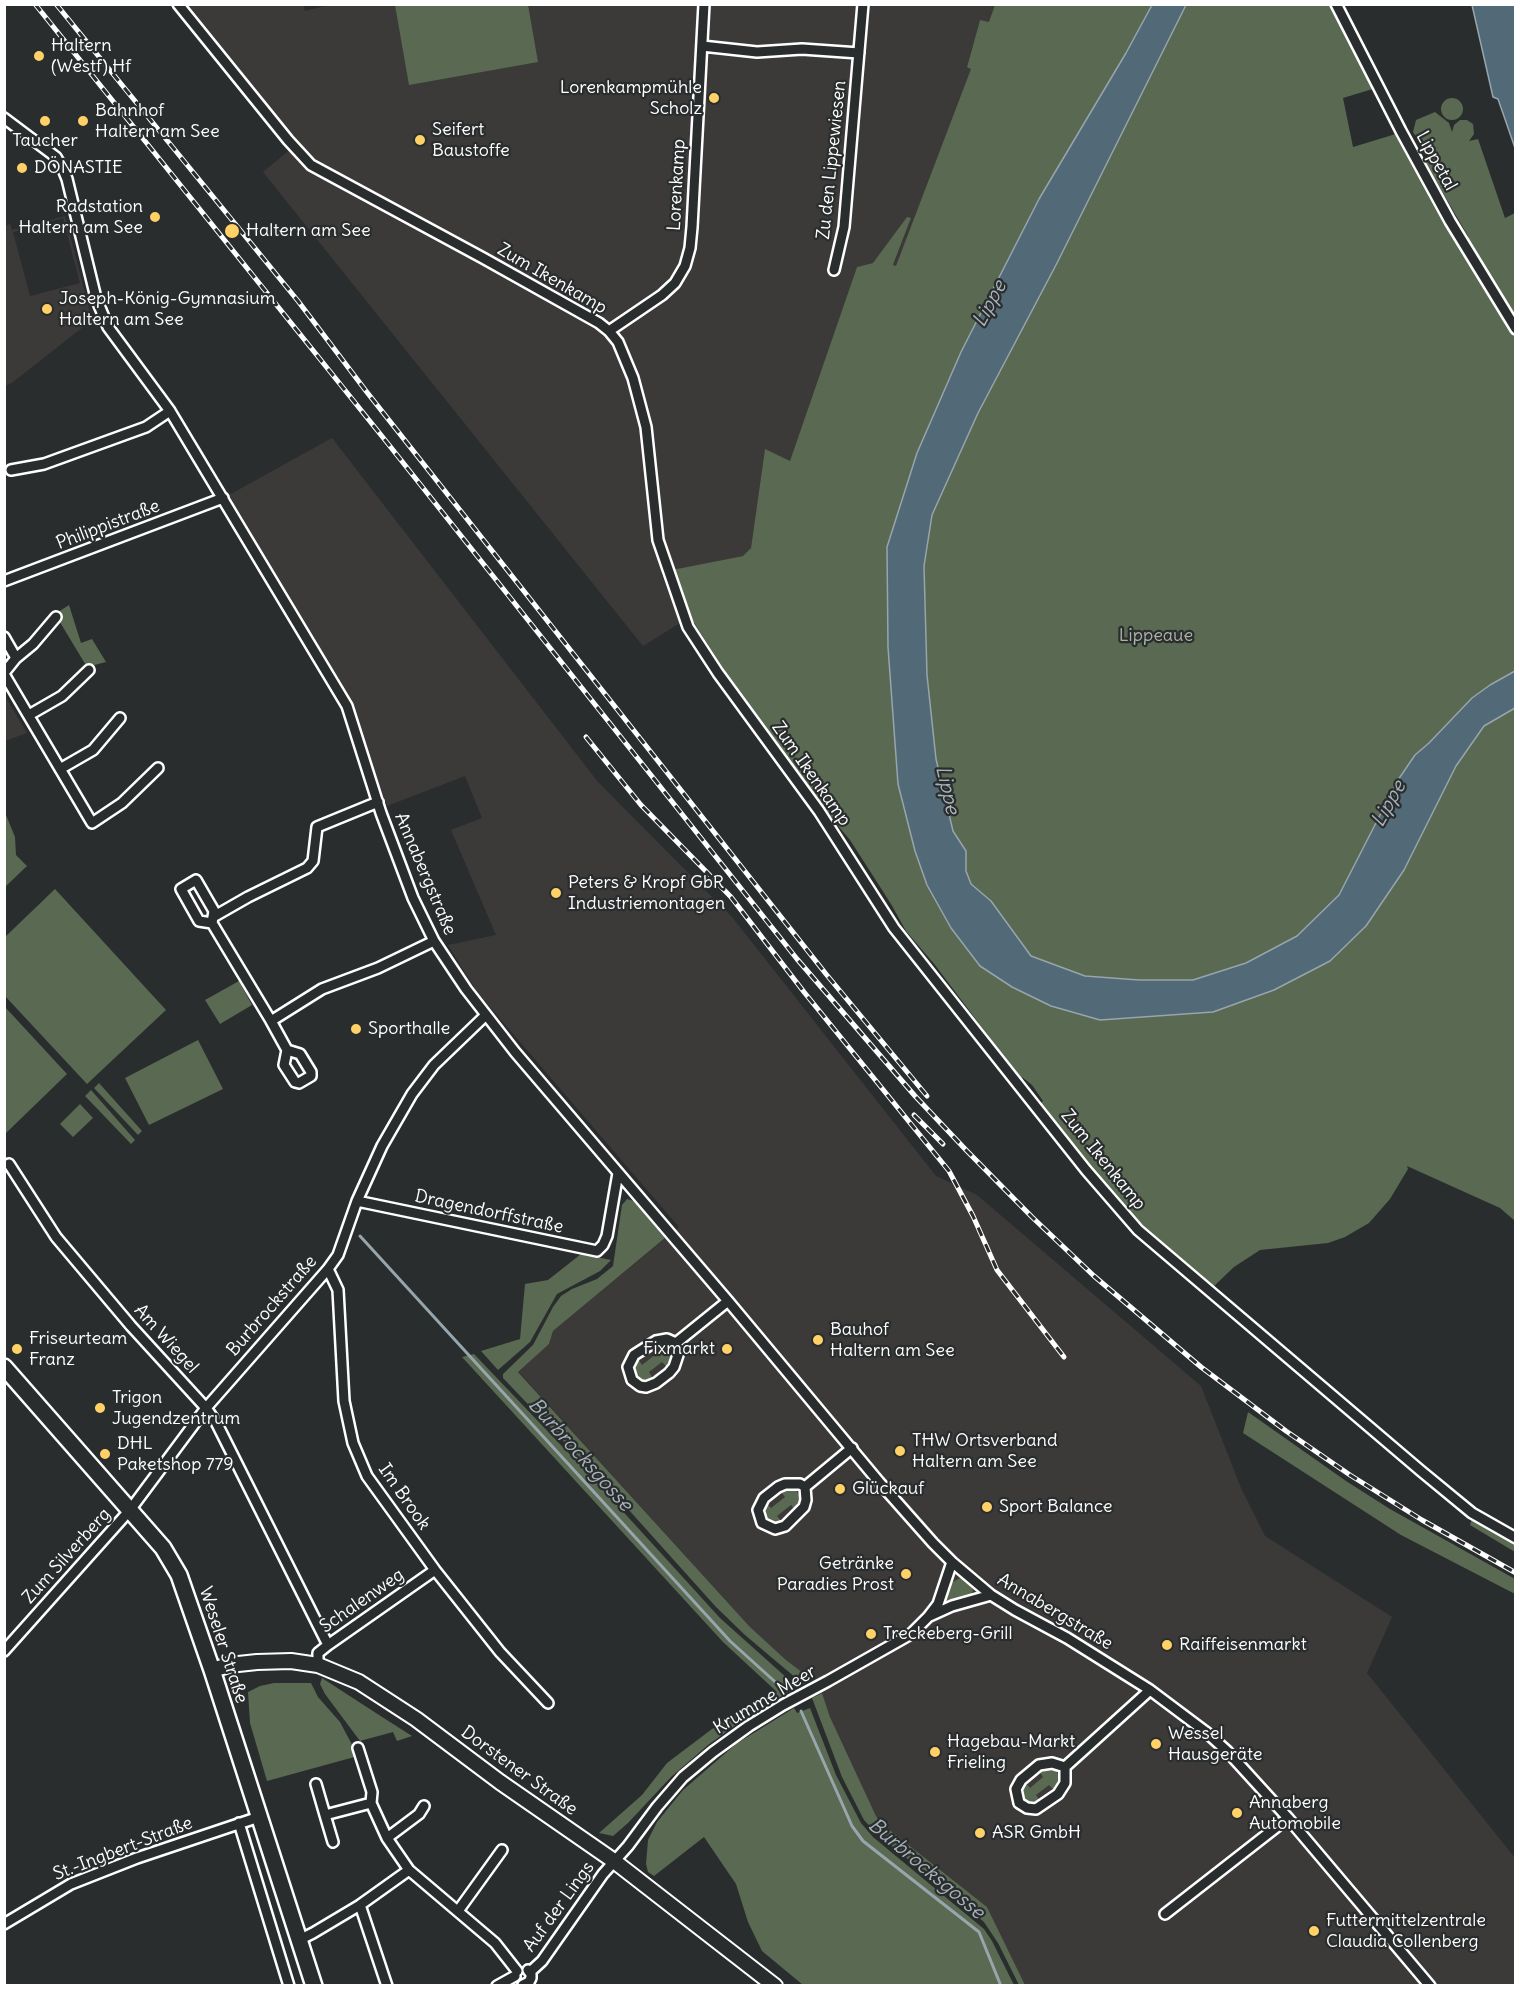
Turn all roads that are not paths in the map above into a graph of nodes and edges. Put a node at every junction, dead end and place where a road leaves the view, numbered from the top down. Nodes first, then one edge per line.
1 (178, 4) edge
2 (704, 4) edge
3 (863, 4) edge
4 (1336, 4) edge
5 (702, 46) junction
6 (860, 53) junction
7 (4, 118) edge
8 (15, 126) junction
9 (4, 133) edge
10 (834, 270) dead end
11 (1515, 329) edge
12 (609, 331) junction
13 (170, 411) junction
14 (11, 470) dead end
15 (223, 498) junction
16 (4, 581) edge
17 (56, 617) dead end
18 (4, 637) edge
19 (16, 658) junction
20 (89, 670) dead end
21 (4, 674) edge
22 (29, 715) junction
23 (120, 718) dead end
24 (158, 768) dead end
25 (60, 769) junction
26 (378, 802) junction
27 (434, 941) junction
28 (486, 1015) junction
29 (271, 1021) junction
30 (286, 1050) dead end
31 (9, 1164) dead end
32 (618, 1173) junction
33 (357, 1201) junction
34 (328, 1269) junction
35 (728, 1301) junction
36 (676, 1343) junction
37 (4, 1367) edge
38 (206, 1408) junction
39 (852, 1448) junction
40 (805, 1487) junction
41 (130, 1510) junction
42 (1515, 1538) edge
43 (952, 1562) junction
44 (435, 1570) junction
45 (991, 1595) junction
46 (928, 1617) junction
47 (328, 1645) junction
48 (4, 1651) edge
49 (318, 1665) junction
50 (212, 1670) junction
51 (1150, 1690) junction
52 (548, 1703) dead end
53 (358, 1748) dead end
54 (1065, 1767) junction
55 (316, 1784) dead end
56 (371, 1803) junction
57 (423, 1806) dead end
58 (325, 1815) junction
59 (259, 1817) junction
60 (1288, 1818) junction
61 (239, 1823) junction
62 (387, 1838) junction
63 (333, 1842) dead end
64 (502, 1850) dead end
65 (614, 1861) junction
66 (409, 1870) junction
67 (360, 1905) junction
68 (458, 1911) junction
69 (1165, 1914) dead end
70 (4, 1924) edge
71 (299, 1940) junction
72 (530, 1972) junction
73 (516, 1973) junction
74 (523, 1985) edge
75 (289, 1986) edge
76 (314, 1986) edge
77 (387, 1986) edge
78 (497, 1986) edge
79 (776, 1986) edge
80 (1430, 1986) edge

1 - 12 street, Zum Ikenkamp
2 - 5 street, Lorenkamp
3 - 6 street, Zu den Lippewiesen
4 - 11 street, Lippetal
5 - 6 street
5 - 12 street, Lorenkamp
6 - 10 street, Zu den Lippewiesen
7 - 8 street, Annabergstraße
8 - 9 street
8 - 13 street, Annabergstraße
12 - 42 street, Zum Ikenkamp
13 - 14 street
13 - 15 street, Annabergstraße
15 - 16 street, Philippistraße
15 - 26 street, Annabergstraße
17 - 19 street
18 - 19 street
19 - 21 street
20 - 22 street
21 - 22 street
22 - 25 street
23 - 25 street
24 - 25 street
26 - 27 street, Annabergstraße
26 - 29 street
27 - 28 street, Annabergstraße
27 - 29 street
28 - 32 street, Annabergstraße
28 - 33 street, Burbrockstraße
29 - 30 street
31 - 38 street, Am Wiegel
32 - 33 street, Dragendorffstraße
32 - 35 street, Annabergstraße
33 - 34 street, Burbrockstraße
34 - 38 street, Burbrockstraße
34 - 44 street, Im Brook
35 - 36 street
35 - 39 street, Annabergstraße
36 - 36 street
37 - 41 main road, Weseler Straße
38 - 41 street, Burbrockstraße
38 - 47 street, Am Wiegel
39 - 40 street
39 - 43 street, Annabergstraße
40 - 40 street
41 - 48 street, Zum Silverberg
41 - 50 main road, Weseler Straße
43 - 45 street, Annabergstraße
43 - 46 street, Krumme Meer
44 - 47 street, Schalenweg
44 - 52 street, Im Brook
45 - 46 street, Krumme Meer
45 - 51 street, Annabergstraße
46 - 65 street, Krumme Meer
47 - 49 street, Schalenweg
49 - 50 main road, Dorstener Straße
49 - 65 main road, Dorstener Straße
50 - 59 main road, Weseler Straße
51 - 54 street
51 - 60 street, Annabergstraße
53 - 56 street
54 - 54 street
55 - 58 street
56 - 58 street
56 - 62 street
57 - 62 street
58 - 63 street
59 - 61 street, St.-Ingbert-Straße
59 - 71 main road, Weseler Straße
60 - 69 street
60 - 80 street, Annabergstraße
61 - 70 street, St.-Ingbert-Straße
61 - 75 street
62 - 66 street
64 - 68 street
65 - 72 street, Auf der Lings
65 - 79 main road, Dorstener Straße
66 - 67 street
66 - 68 street
67 - 71 street
67 - 77 street
68 - 73 street
71 - 76 main road, Weseler Straße
72 - 73 street
72 - 74 street
73 - 74 street
73 - 78 street

